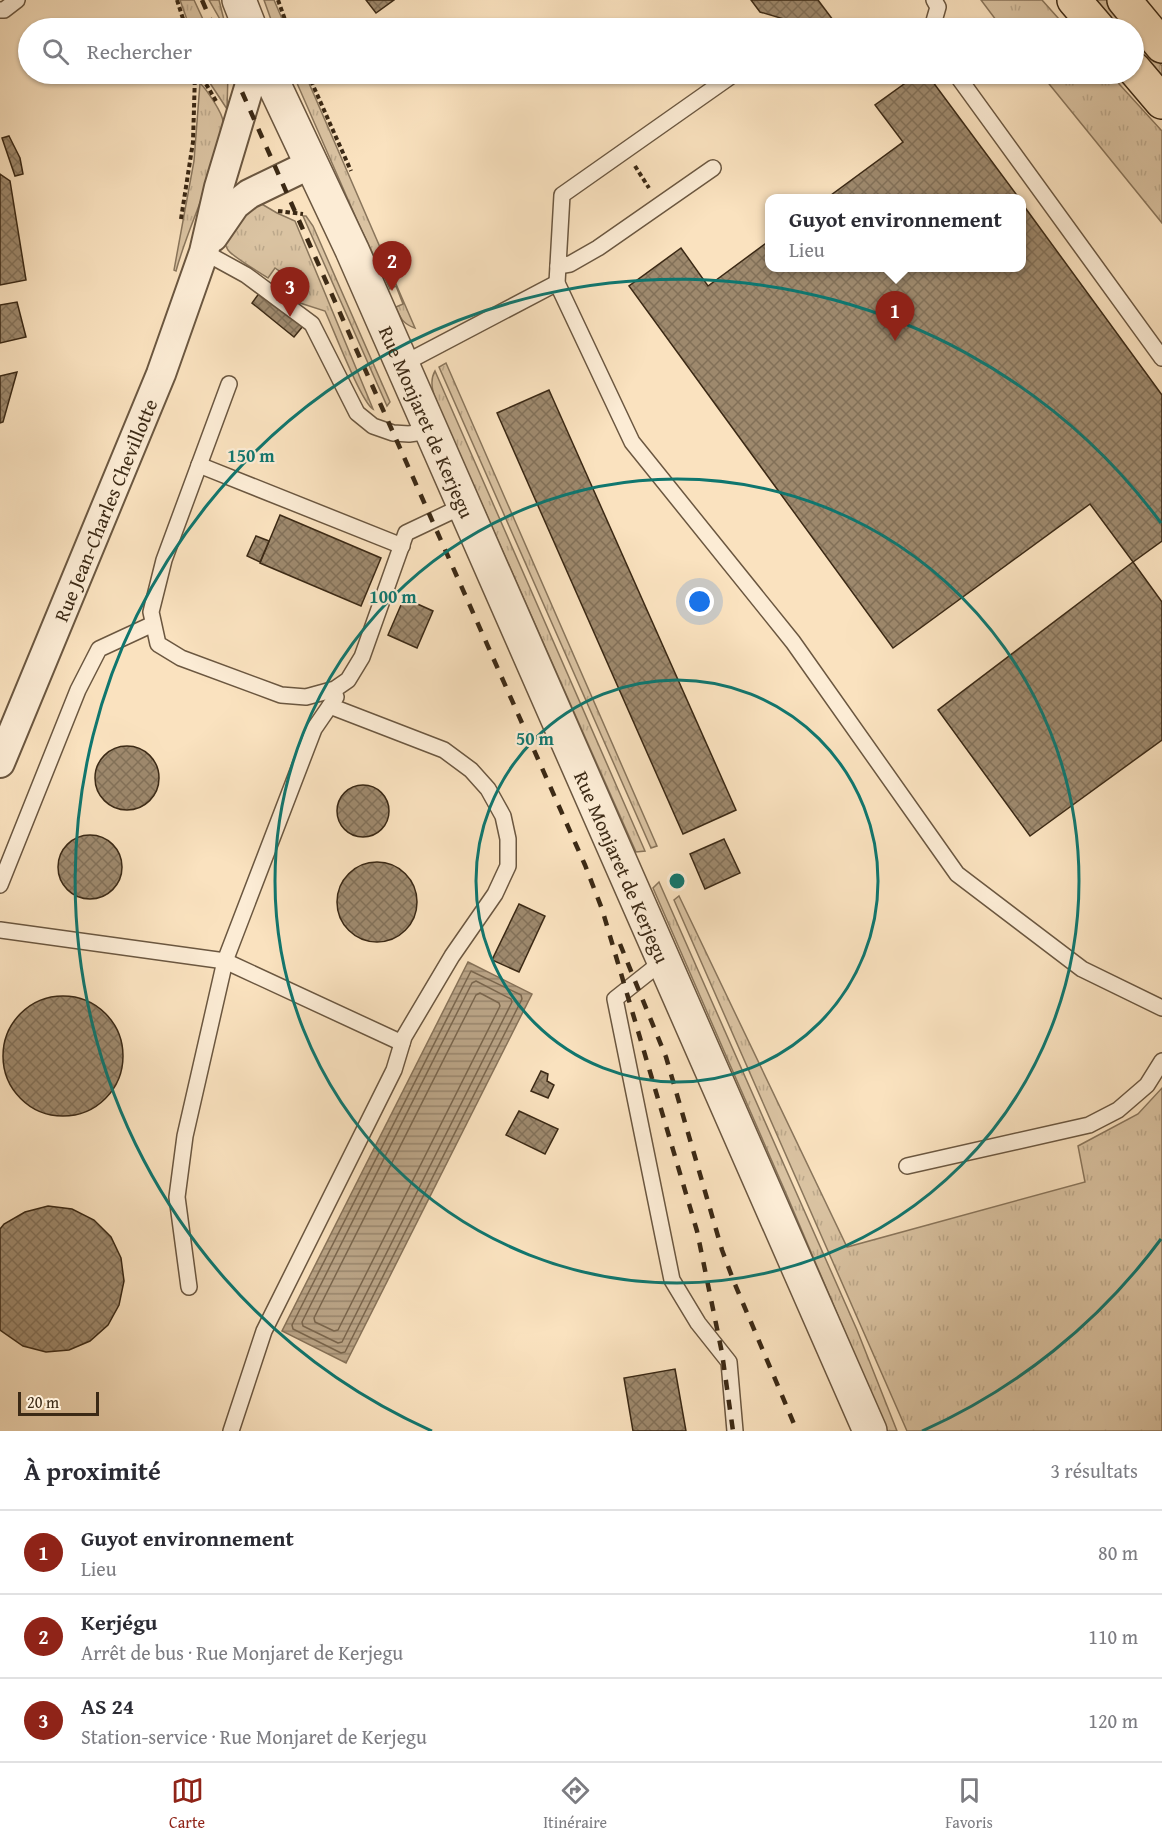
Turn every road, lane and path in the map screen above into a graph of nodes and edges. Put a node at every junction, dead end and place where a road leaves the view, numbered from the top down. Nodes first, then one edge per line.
1 (17, 0) edge
2 (177, 0) edge
3 (278, 0) edge
4 (934, 0) edge
5 (1074, 0) edge
6 (1124, 0) edge
7 (0, 10) edge
8 (183, 18) edge
9 (284, 18) edge
10 (935, 18) edge
11 (1089, 18) edge
12 (1139, 18) edge
13 (1144, 24) edge
14 (1162, 46) edge
15 (1144, 81) edge
16 (195, 84) edge
17 (250, 84) edge
18 (274, 84) edge
19 (720, 84) edge
20 (963, 84) edge
21 (1162, 102) edge
22 (625, 151) junction
23 (311, 164) junction
24 (713, 168) dead end
25 (661, 205) junction
26 (179, 229) dead end
27 (204, 252) junction
28 (558, 266) junction
29 (557, 283) junction
30 (1162, 358) edge
31 (401, 365) junction
32 (229, 384) dead end
33 (430, 431) junction
34 (199, 465) junction
35 (463, 506) junction
36 (402, 546) junction
37 (153, 624) junction
38 (348, 680) junction
39 (330, 706) junction
40 (0, 763) edge
41 (0, 885) edge
42 (0, 930) edge
43 (225, 961) junction
44 (663, 961) junction
45 (1162, 1008) edge
46 (402, 1043) junction
47 (1162, 1060) edge
48 (907, 1166) dead end
49 (189, 1287) dead end
50 (231, 1431) edge
51 (735, 1431) edge
52 (870, 1431) edge

1 - 7 lane
2 - 8 path
3 - 9 path
4 - 10 lane
5 - 11 highway
6 - 12 highway
13 - 14 highway
15 - 21 highway
16 - 26 path
17 - 27 street, Rue Jean-Charles Chevillotte
18 - 23 street, Rue Monjaret de Kerjegu
19 - 22 lane
20 - 30 lane
22 - 25 path
22 - 28 lane
23 - 27 street, Rue Jean-Charles Chevillotte
23 - 31 street, Rue Monjaret de Kerjegu
24 - 25 lane
25 - 28 lane
27 - 33 lane
27 - 40 street, Rue Jean-Charles Chevillotte
28 - 29 lane
29 - 31 lane
29 - 45 lane
31 - 33 street, Rue Monjaret de Kerjegu
32 - 34 lane
33 - 35 street, Rue Monjaret de Kerjegu
34 - 36 lane
34 - 37 lane
35 - 36 lane
35 - 44 street, Rue Monjaret de Kerjegu
36 - 38 lane
37 - 38 lane
37 - 41 lane
38 - 39 lane
39 - 43 lane
39 - 46 lane
42 - 43 lane
43 - 46 lane
43 - 49 lane
44 - 51 lane
44 - 52 street, Rue Monjaret de Kerjegu
46 - 50 lane
47 - 48 lane

